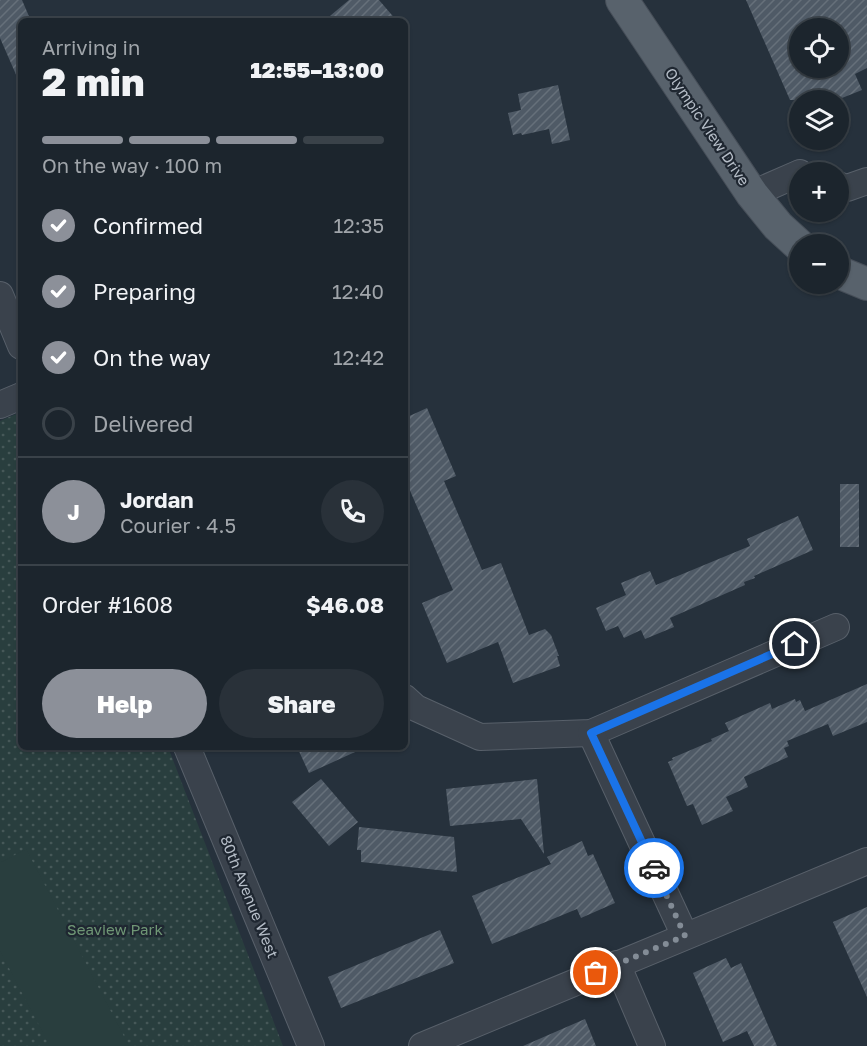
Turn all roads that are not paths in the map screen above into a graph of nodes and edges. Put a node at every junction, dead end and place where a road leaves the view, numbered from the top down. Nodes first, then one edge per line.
1 (622, 0) edge
2 (789, 178) edge
3 (867, 181) edge
4 (849, 187) edge
5 (752, 194) junction
6 (789, 236) edge
7 (849, 277) edge
8 (867, 284) edge
9 (0, 295) edge
10 (18, 339) edge
11 (18, 397) edge
12 (0, 405) edge
13 (836, 627) dead end
14 (411, 703) edge
15 (591, 733) junction
16 (188, 750) edge
17 (867, 861) edge
18 (685, 936) junction
19 (617, 964) junction
20 (310, 1046) edge
21 (422, 1046) edge
22 (652, 1046) edge

1 - 5 main road, Olympic View Drive
2 - 5 street
3 - 4 street
5 - 6 main road, Olympic View Drive
7 - 8 main road
9 - 10 street
11 - 12 street
13 - 15 street
14 - 15 street
15 - 18 street
16 - 20 street, 80th Avenue West
17 - 18 street
18 - 19 street
19 - 21 street
19 - 22 street

